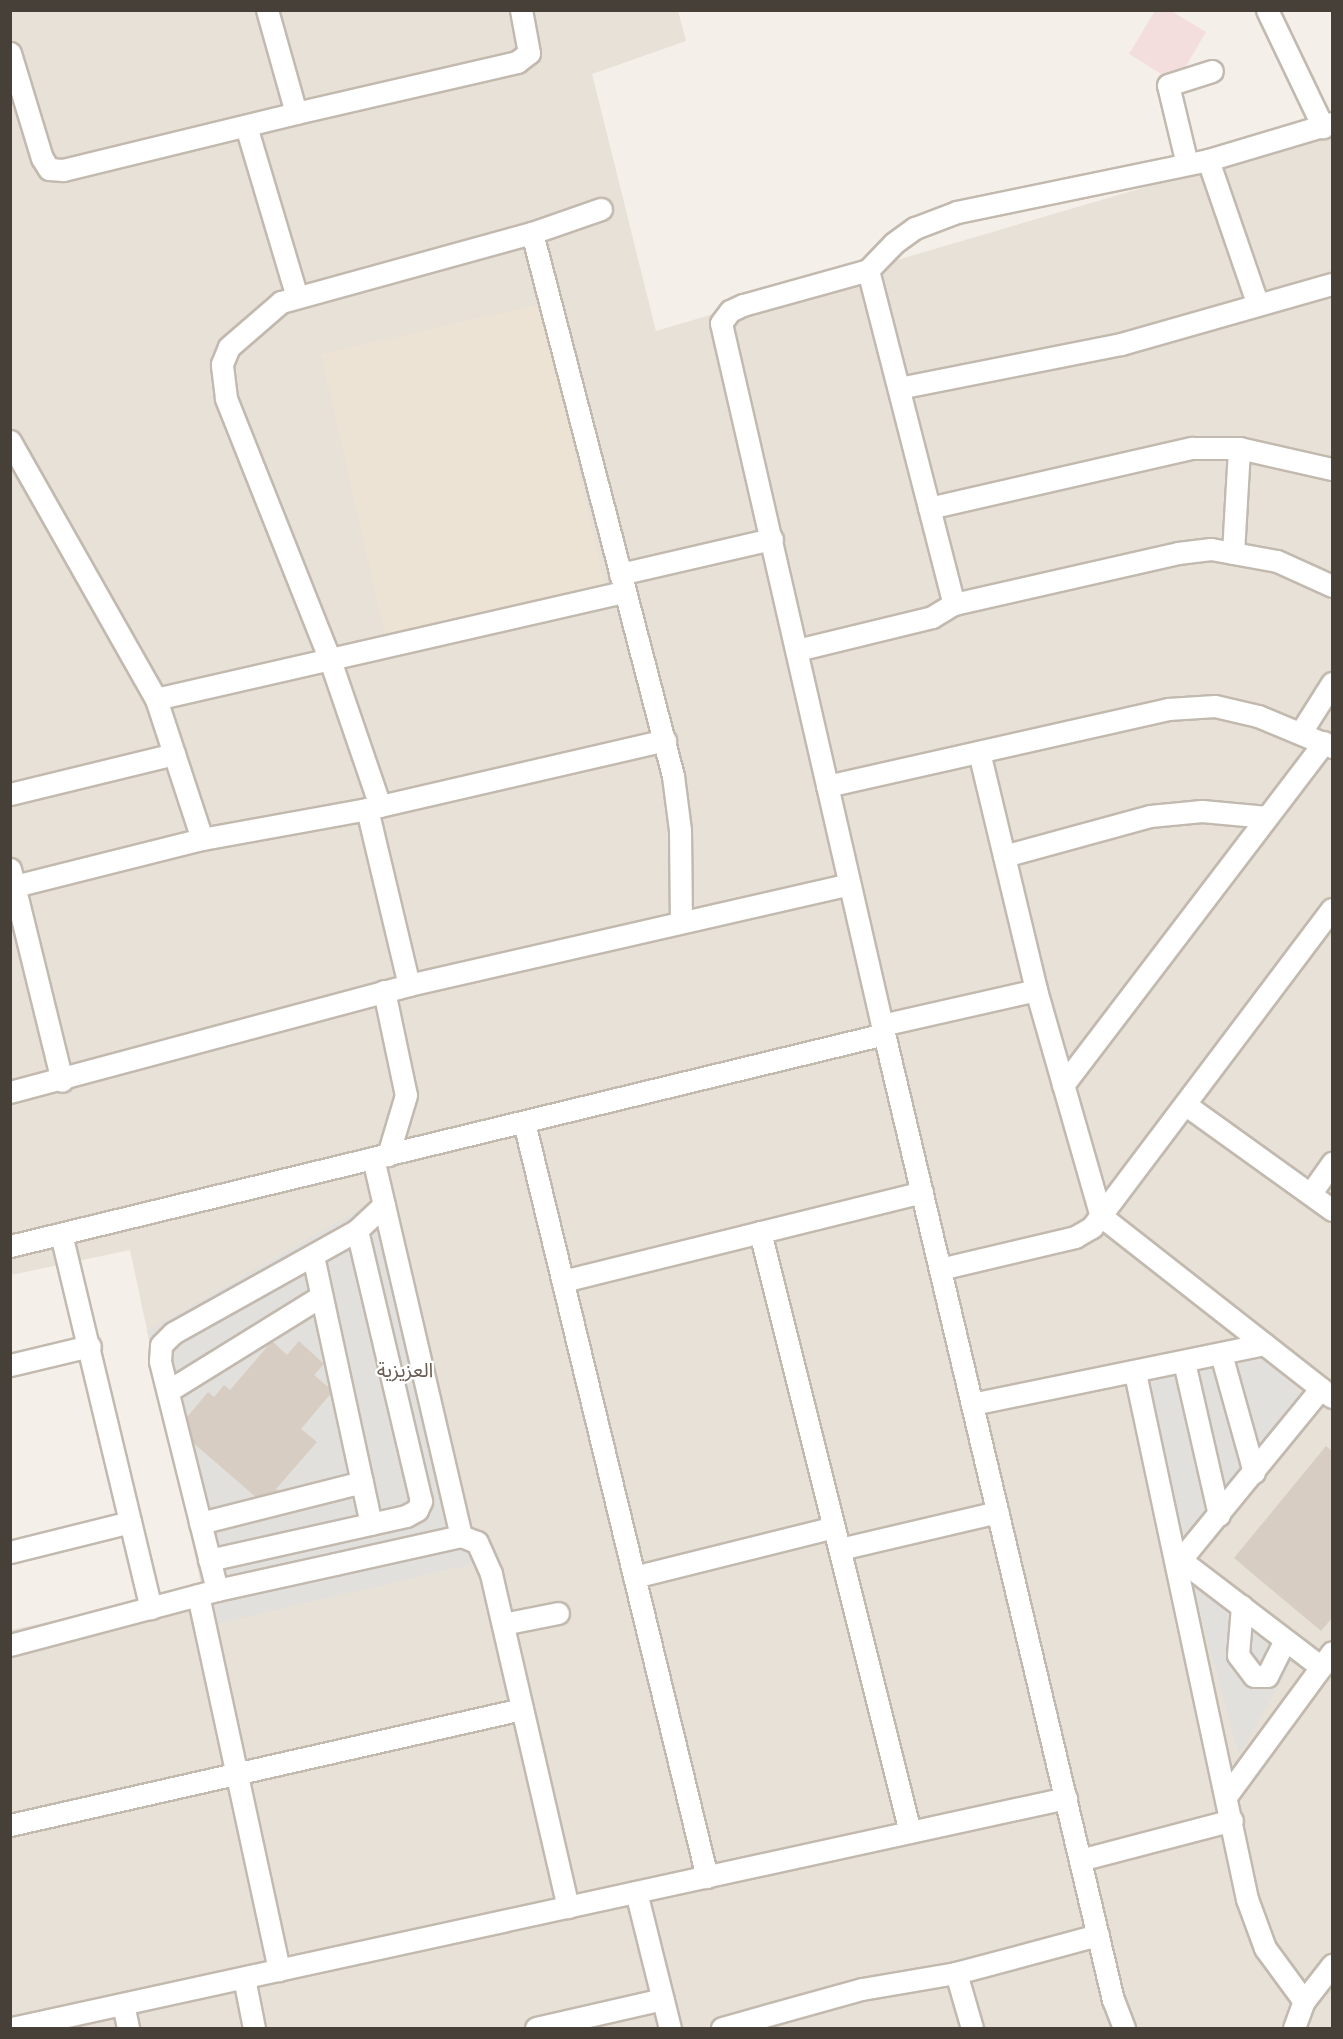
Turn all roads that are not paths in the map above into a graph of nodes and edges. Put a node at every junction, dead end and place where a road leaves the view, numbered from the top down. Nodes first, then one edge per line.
1 (267, 10) edge
2 (521, 10) edge
3 (1267, 10) edge
4 (10, 53) edge
5 (1212, 71) dead end
6 (296, 112) junction
7 (1328, 125) edge
8 (246, 126) junction
9 (1208, 160) junction
10 (1187, 164) junction
11 (601, 209) dead end
12 (532, 233) junction
13 (868, 270) junction
14 (1332, 284) edge
15 (297, 297) junction
16 (1258, 305) junction
17 (898, 388) junction
18 (10, 441) edge
19 (1239, 448) junction
20 (1332, 469) edge
21 (929, 508) junction
22 (772, 539) junction
23 (1233, 553) junction
24 (622, 583) junction
25 (1332, 586) edge
26 (954, 604) junction
27 (797, 650) junction
28 (330, 660) junction
29 (1329, 697) edge
30 (156, 699) junction
31 (1301, 732) junction
32 (665, 740) junction
33 (1328, 744) edge
34 (979, 752) junction
35 (174, 754) junction
36 (827, 786) junction
37 (10, 794) edge
38 (374, 807) junction
39 (1267, 817) junction
40 (202, 839) junction
41 (1004, 856) junction
42 (13, 877) edge
43 (849, 884) junction
44 (1330, 916) edge
45 (681, 921) junction
46 (409, 985) junction
47 (1036, 990) junction
48 (384, 992) junction
49 (883, 1030) junction
50 (62, 1081) junction
51 (1063, 1085) junction
52 (10, 1092) edge
53 (1185, 1105) junction
54 (524, 1122) junction
55 (380, 1156) junction
56 (1332, 1163) edge
57 (922, 1192) junction
58 (1311, 1193) junction
59 (384, 1205) junction
60 (1332, 1210) edge
61 (1101, 1216) junction
62 (357, 1230) junction
63 (760, 1232) junction
64 (61, 1233) junction
65 (10, 1246) edge
66 (313, 1256) junction
67 (940, 1269) junction
68 (563, 1281) junction
69 (321, 1296) junction
70 (1264, 1344) junction
71 (90, 1346) junction
72 (1221, 1354) junction
73 (1184, 1362) junction
74 (10, 1365) edge
75 (423, 1373) junction
76 (1135, 1373) junction
77 (394, 1380) junction
78 (168, 1390) junction
79 (1327, 1393) edge
80 (972, 1404) junction
81 (1254, 1472) junction
82 (362, 1482) junction
83 (998, 1512) junction
84 (1219, 1515) junction
85 (130, 1522) junction
86 (200, 1522) junction
87 (371, 1524) junction
88 (834, 1527) junction
89 (329, 1534) junction
90 (461, 1536) junction
91 (840, 1549) junction
92 (10, 1552) edge
93 (209, 1560) junction
94 (1179, 1563) junction
95 (335, 1564) junction
96 (634, 1577) junction
97 (207, 1593) junction
98 (1242, 1606) junction
99 (151, 1608) junction
100 (558, 1613) dead end
101 (503, 1624) junction
102 (1285, 1640) junction
103 (10, 1645) edge
104 (1327, 1660) edge
105 (522, 1709) junction
106 (234, 1774) junction
107 (1227, 1795) junction
108 (1066, 1798) junction
109 (1232, 1820) junction
110 (10, 1825) edge
111 (910, 1832) junction
112 (1080, 1860) junction
113 (707, 1877) junction
114 (636, 1892) junction
115 (568, 1907) junction
116 (1098, 1935) junction
117 (1332, 1965) edge
118 (279, 1971) junction
119 (956, 1973) junction
120 (244, 1978) junction
121 (663, 1999) junction
122 (1304, 2001) junction
123 (123, 2004) junction
124 (12, 2028) edge
125 (128, 2028) edge
126 (254, 2028) edge
127 (536, 2028) edge
128 (670, 2028) edge
129 (722, 2028) edge
130 (972, 2028) edge
131 (1124, 2028) edge
132 (1294, 2028) edge

1 - 6 street
2 - 6 street
3 - 7 street
4 - 8 street
5 - 10 street
6 - 8 street
7 - 9 street
8 - 15 street
9 - 10 street
9 - 16 street
10 - 13 street
11 - 12 street
12 - 15 street
12 - 24 street
13 - 17 street
13 - 22 street
14 - 16 street
15 - 28 street
16 - 17 street
17 - 21 street
18 - 30 street
19 - 20 street
19 - 21 street
19 - 23 street
21 - 26 street
22 - 24 street
22 - 27 street
23 - 25 street
23 - 26 street
24 - 28 street
24 - 32 street
26 - 27 street
27 - 36 street
28 - 30 street
28 - 38 street
29 - 31 street
30 - 35 street
31 - 33 street
31 - 34 street
32 - 38 street
32 - 45 street
33 - 39 street
34 - 36 street
34 - 41 street
35 - 37 street
35 - 40 street
36 - 43 street
38 - 40 street
38 - 46 street
39 - 41 street
39 - 51 street
40 - 42 street
41 - 47 street
42 - 50 street
43 - 45 street
43 - 49 street
44 - 53 street
45 - 46 street
46 - 48 street
47 - 49 street
47 - 51 street
48 - 50 street
48 - 55 street
49 - 54 street
49 - 57 street
50 - 52 street
51 - 61 street
53 - 58 street
53 - 61 street
54 - 55 street
54 - 68 street
55 - 59 street
55 - 64 street
56 - 58 street
57 - 63 street
57 - 67 street
58 - 60 street
59 - 62 street
59 - 75 street
61 - 67 street
61 - 70 street
62 - 66 street
62 - 77 street
63 - 68 street
63 - 88 street
64 - 65 street
64 - 71 street
66 - 69 street
66 - 78 street
67 - 80 street
68 - 96 street
69 - 78 street
69 - 82 street
70 - 72 street
70 - 79 street
71 - 74 street
71 - 85 street
72 - 73 street
72 - 81 street
73 - 76 street
73 - 84 street
75 - 77 street
75 - 90 street
76 - 80 street
76 - 94 street
77 - 87 street
78 - 86 street
79 - 81 street
80 - 83 street
81 - 84 street
82 - 86 street
82 - 87 street
83 - 91 street
83 - 108 street
84 - 94 street
85 - 92 street
85 - 99 street
86 - 93 street
87 - 89 street
88 - 91 street
88 - 96 street
89 - 93 street
89 - 95 street
90 - 95 street
90 - 101 street
91 - 111 street
93 - 97 street
94 - 98 street
94 - 107 street
95 - 97 street
96 - 113 street
97 - 99 street
97 - 106 street
98 - 102 street
98 - 102 street
99 - 103 street
100 - 101 street
101 - 105 street
102 - 104 street
104 - 107 street
105 - 106 street
105 - 115 street
106 - 110 street
106 - 118 street
107 - 109 street
108 - 111 street
108 - 112 street
109 - 112 street
109 - 122 street
111 - 113 street
112 - 116 street
113 - 114 street
114 - 115 street
114 - 121 street
115 - 118 street
116 - 119 street
116 - 131 street
117 - 122 street
118 - 120 street
119 - 129 street
119 - 130 street
120 - 123 street
120 - 126 street
121 - 127 street
121 - 128 street
122 - 132 street
123 - 124 street
123 - 125 street

